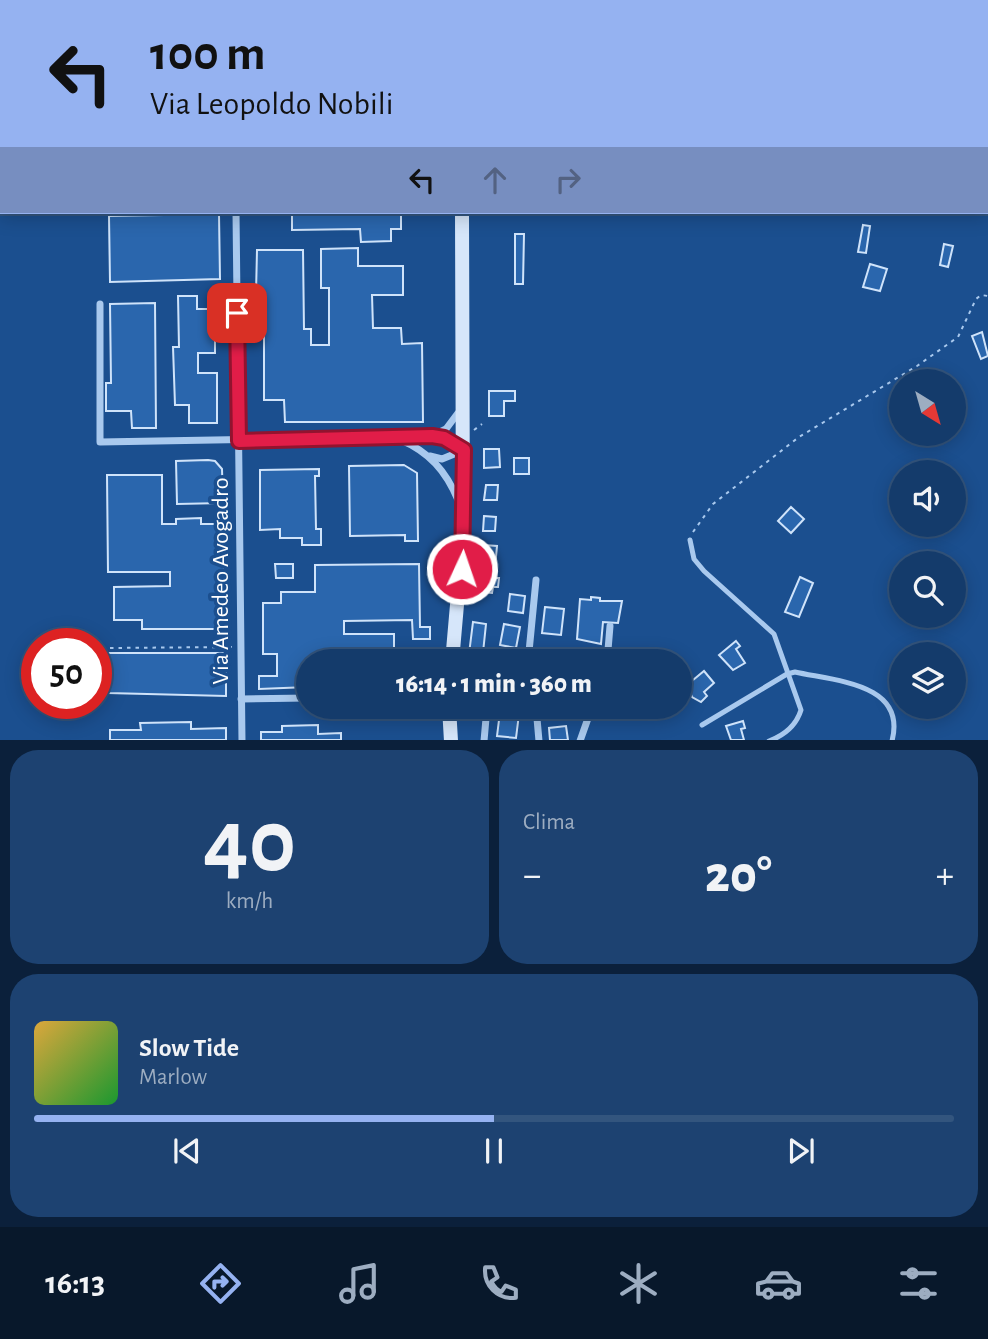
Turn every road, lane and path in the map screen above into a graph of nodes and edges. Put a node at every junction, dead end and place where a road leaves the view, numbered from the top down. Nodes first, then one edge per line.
1 (236, 214) edge
2 (462, 214) edge
3 (988, 296) edge
4 (100, 304) dead end
5 (462, 400) junction
6 (432, 436) junction
7 (397, 438) junction
8 (239, 441) junction
9 (464, 450) junction
10 (430, 456) junction
11 (464, 512) junction
12 (690, 540) joint
13 (536, 580) dead end
14 (610, 626) dead end
15 (241, 647) junction
16 (112, 648) edge
17 (453, 649) edge
18 (529, 649) edge
19 (608, 649) edge
20 (787, 674) junction
21 (296, 698) edge
22 (241, 699) junction
23 (450, 719) edge
24 (486, 719) edge
25 (537, 719) edge
26 (588, 719) edge
27 (702, 724) dead end
28 (242, 740) edge
29 (451, 740) edge
30 (484, 740) edge
31 (538, 740) edge
32 (580, 740) edge
33 (769, 740) edge
34 (892, 740) edge

1 - 8 street, Via Amedeo Avogadro
2 - 5 main road
3 - 12 path
4 - 8 street
5 - 6 street
5 - 9 main road
6 - 7 street
6 - 9 street
7 - 8 street
7 - 10 street
8 - 15 street, Via Amedeo Avogadro
9 - 10 street
9 - 11 main road
10 - 11 street
11 - 17 main road
12 - 20 lane
13 - 18 street
14 - 19 street
15 - 16 path
15 - 22 street, Via Amedeo Avogadro
20 - 27 lane
20 - 33 lane
20 - 34 lane
21 - 22 street
22 - 28 street, Via Amedeo Avogadro
23 - 29 main road
24 - 30 street
25 - 31 street
26 - 32 street

